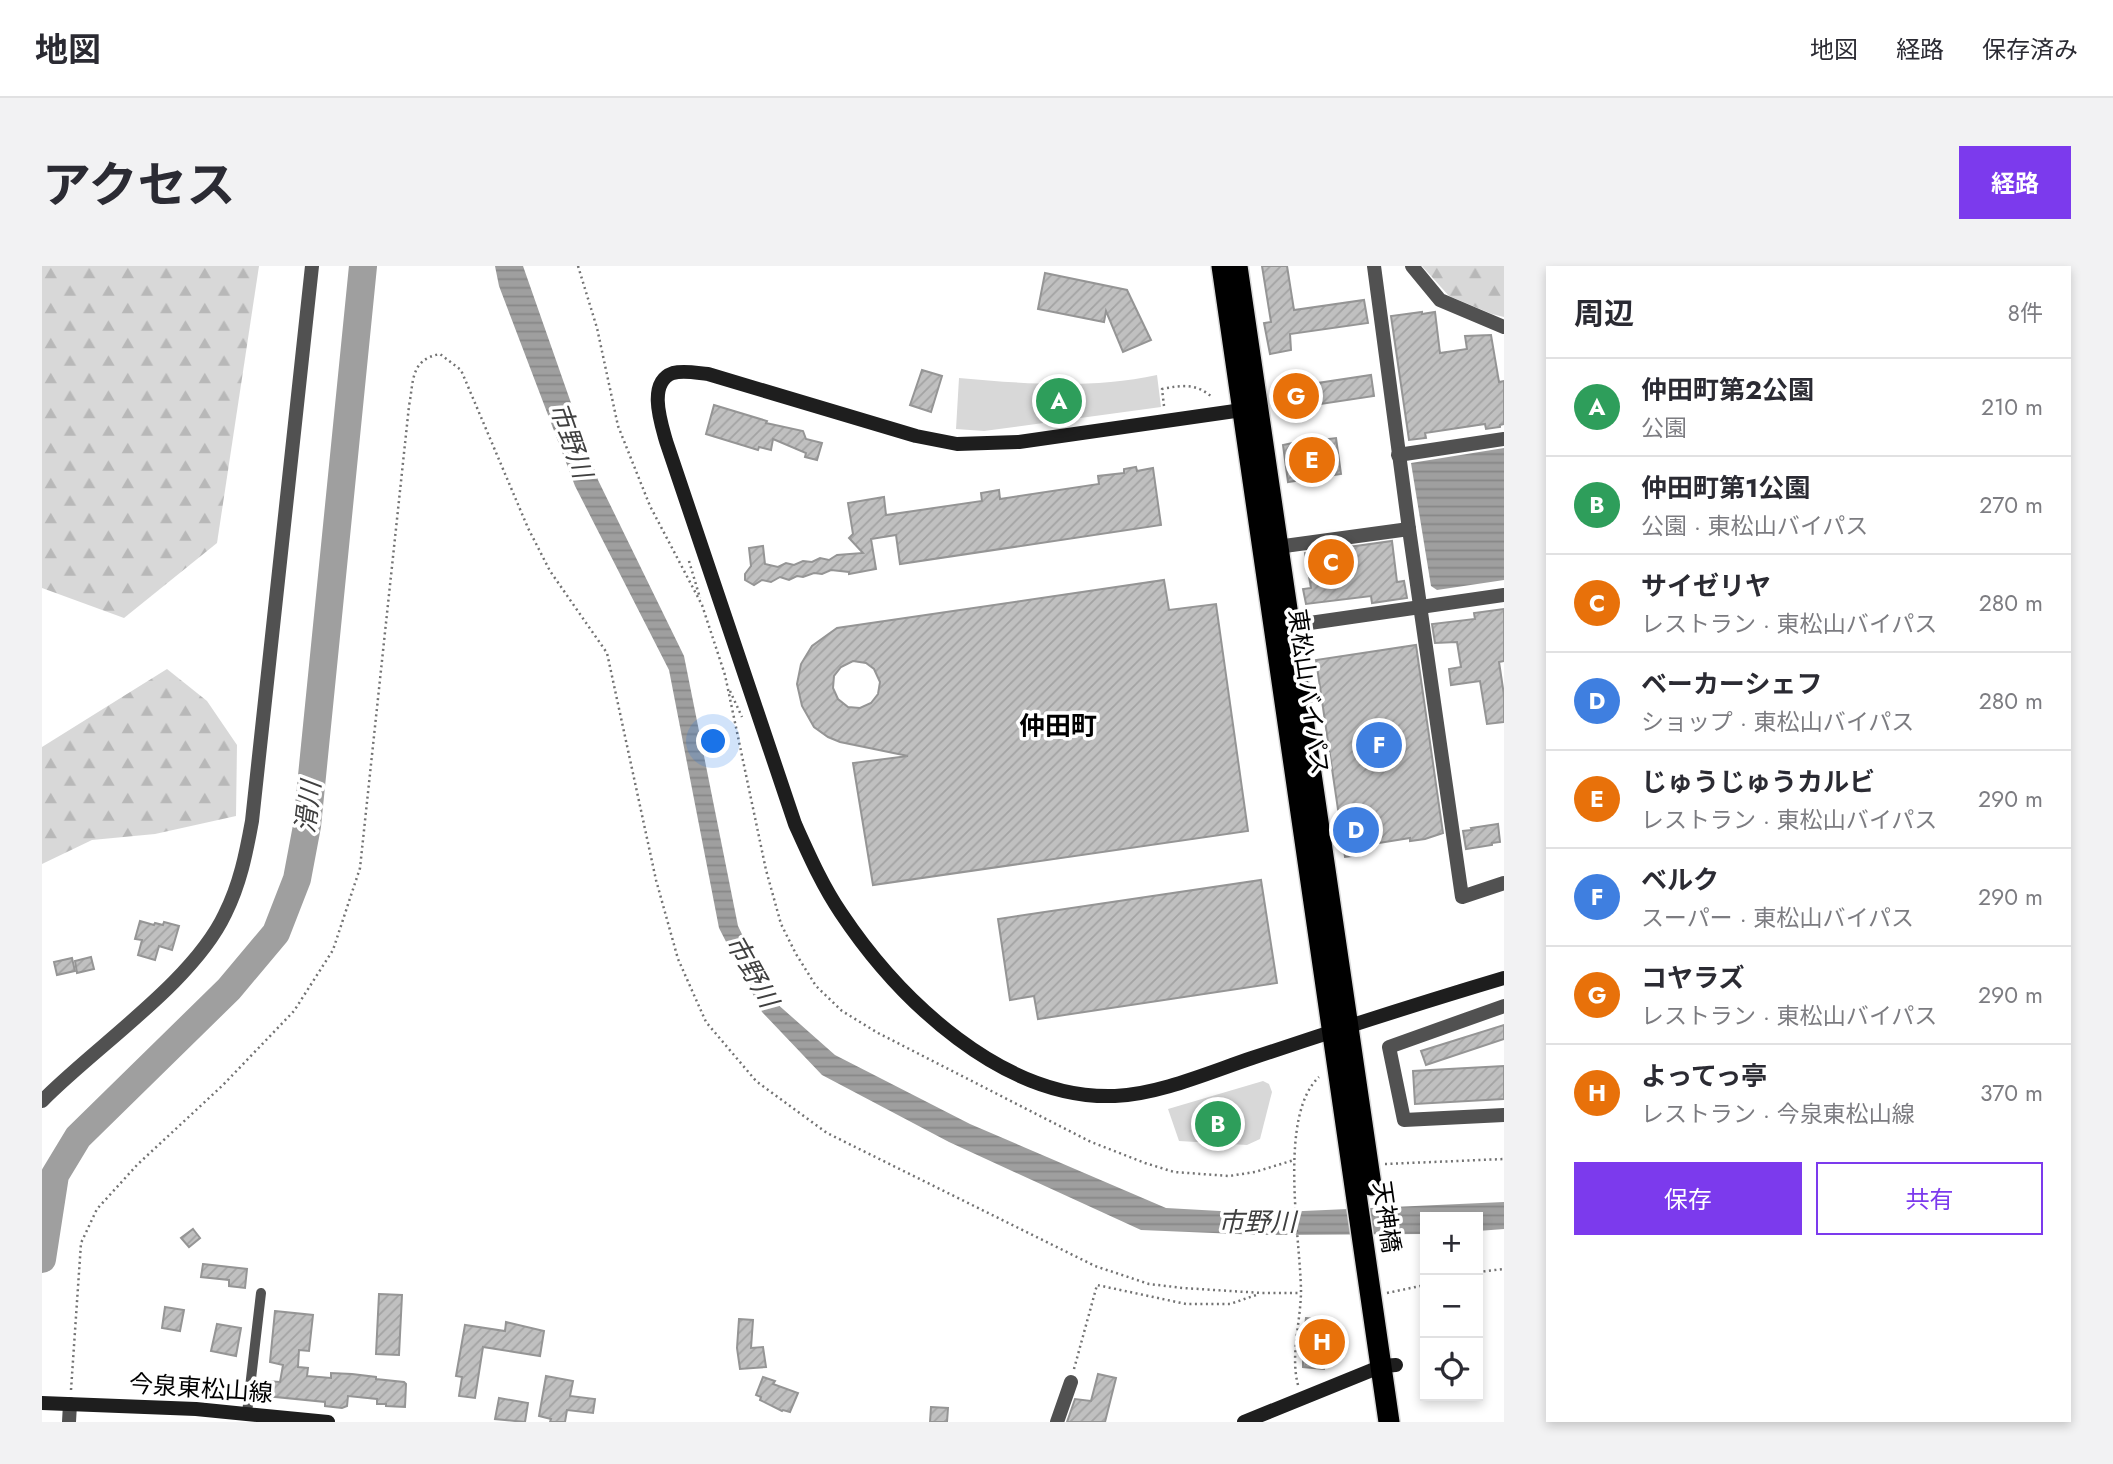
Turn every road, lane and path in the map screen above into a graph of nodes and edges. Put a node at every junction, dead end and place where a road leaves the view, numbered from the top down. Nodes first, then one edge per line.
1 (312, 266) edge
2 (578, 266) edge
3 (1222, 266) edge
4 (1237, 266) edge
5 (1374, 266) edge
6 (1412, 266) edge
7 (1504, 327) edge
8 (1215, 400) dead end
9 (1164, 410) dead end
10 (1242, 410) junction
11 (1504, 439) edge
12 (1398, 455) junction
13 (1409, 530) junction
14 (1277, 547) junction
15 (1504, 595) edge
16 (1420, 606) junction
17 (1289, 626) junction
18 (1504, 883) edge
19 (1504, 978) edge
20 (1504, 1006) edge
21 (1339, 1028) junction
22 (1322, 1077) dead end
23 (42, 1101) edge
24 (1504, 1115) edge
25 (1504, 1159) edge
26 (1294, 1160) junction
27 (1361, 1166) junction
28 (1504, 1269) edge
29 (1483, 1271) edge
30 (1379, 1281) junction
31 (1420, 1285) edge
32 (1301, 1290) junction
33 (261, 1293) dead end
34 (1262, 1293) junction
35 (1389, 1365) junction
36 (1071, 1382) joint
37 (1301, 1399) junction
38 (42, 1403) edge
39 (69, 1404) junction
40 (247, 1413) junction
41 (69, 1422) edge
42 (328, 1422) edge
43 (1057, 1422) edge
44 (1244, 1422) edge
45 (1390, 1422) edge
46 (1404, 1422) edge

1 - 23 street
2 - 26 path
3 - 10 highway, 東松山バイパス
4 - 14 highway, 東松山バイパス
5 - 12 street
6 - 7 street
8 - 9 path
10 - 21 highway, 東松山バイパス
10 - 21 street
11 - 12 street
12 - 13 street
13 - 14 street
13 - 16 street
14 - 17 highway, 東松山バイパス
15 - 16 street
16 - 17 street
16 - 18 street
17 - 21 highway, 東松山バイパス
19 - 21 street
20 - 24 street
21 - 27 highway, 東松山バイパス
22 - 26 path
25 - 27 path
26 - 32 path
27 - 30 highway, 天神橋
28 - 29 path
30 - 31 path
30 - 35 highway
32 - 34 path
32 - 37 path
33 - 40 lane
34 - 36 path
34 - 39 path
35 - 37 street
35 - 45 highway
35 - 46 highway
36 - 43 street
37 - 44 street
38 - 39 street, 今泉東松山線
39 - 40 street, 今泉東松山線
39 - 41 street
40 - 42 street, 今泉東松山線

